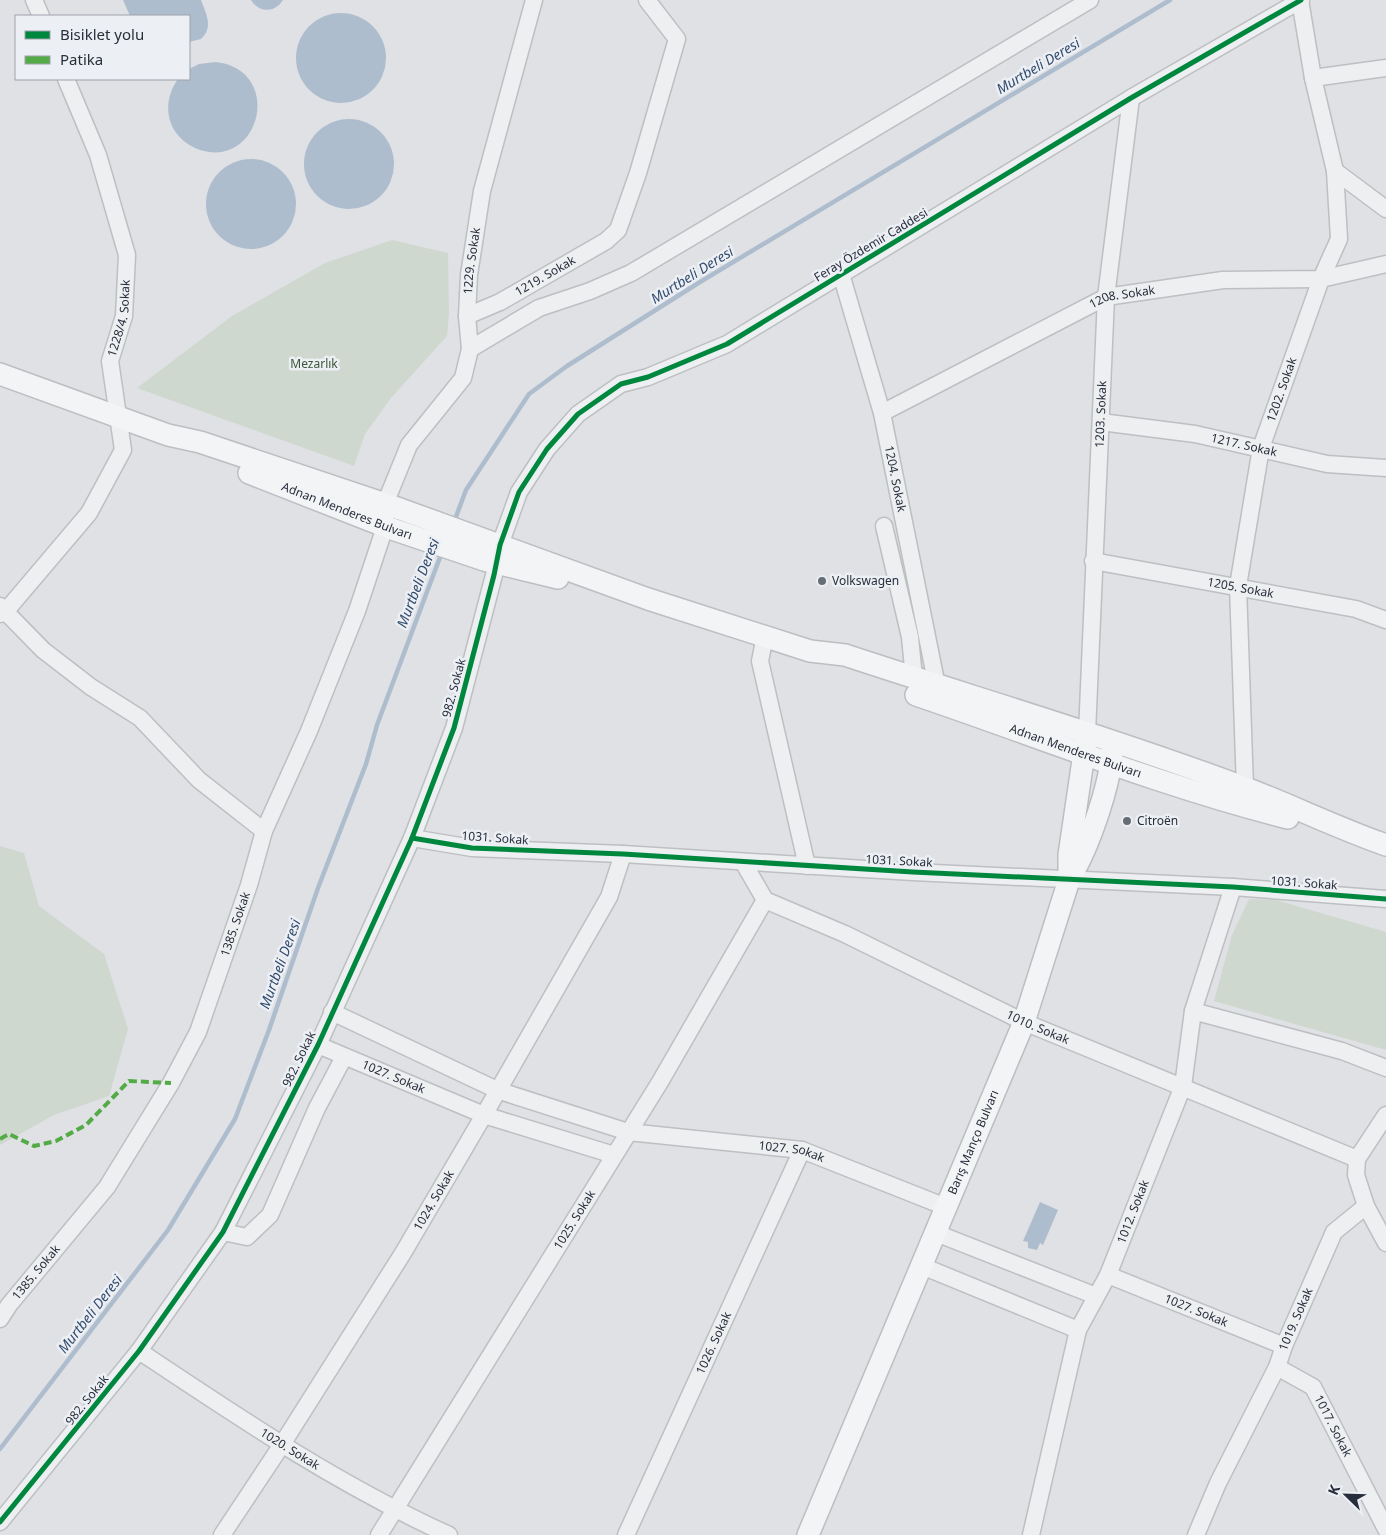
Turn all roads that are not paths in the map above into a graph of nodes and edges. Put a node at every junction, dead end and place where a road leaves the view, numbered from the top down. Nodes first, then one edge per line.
1 (34, 0) edge
2 (534, 0) edge
3 (647, 0) edge
4 (1090, 0) edge
5 (1300, 0) edge
6 (41, 15) edge
7 (1386, 68) edge
8 (1313, 78) junction
9 (66, 80) edge
10 (1131, 98) junction
11 (1336, 171) junction
12 (1386, 209) edge
13 (1386, 264) edge
14 (841, 274) junction
15 (1321, 279) junction
16 (1106, 297) junction
17 (467, 316) junction
18 (470, 349) junction
19 (0, 374) edge
20 (882, 413) junction
21 (119, 417) junction
22 (1101, 422) junction
23 (168, 435) junction
24 (1261, 448) junction
25 (1386, 468) edge
26 (392, 507) junction
27 (884, 526) dead end
28 (389, 528) junction
29 (492, 552) junction
30 (1093, 561) junction
31 (1238, 586) junction
32 (2, 611) edge
33 (1386, 620) edge
34 (765, 636) junction
35 (810, 651) junction
36 (914, 678) junction
37 (937, 686) junction
38 (1087, 733) junction
39 (1112, 741) junction
40 (1084, 756) junction
41 (1111, 765) junction
42 (1244, 788) junction
43 (264, 831) junction
44 (1347, 832) junction
45 (412, 838) junction
46 (1386, 846) edge
47 (623, 854) junction
48 (743, 862) junction
49 (807, 866) junction
50 (1069, 880) junction
51 (1233, 887) junction
52 (1386, 899) edge
53 (765, 900) junction
54 (1193, 1011) junction
55 (332, 1012) junction
56 (1024, 1022) junction
57 (318, 1045) junction
58 (344, 1056) junction
59 (1386, 1068) edge
60 (1183, 1086) junction
61 (497, 1090) junction
62 (484, 1115) junction
63 (1386, 1115) edge
64 (628, 1132) junction
65 (802, 1150) junction
66 (614, 1155) junction
67 (1357, 1159) junction
68 (1366, 1206) junction
69 (946, 1207) junction
70 (224, 1232) junction
71 (936, 1233) junction
72 (1386, 1243) edge
73 (922, 1266) junction
74 (1108, 1274) junction
75 (1096, 1296) junction
76 (4, 1302) edge
77 (0, 1319) edge
78 (1078, 1330) junction
79 (1284, 1346) junction
80 (139, 1351) junction
81 (1277, 1367) junction
82 (281, 1446) junction
83 (394, 1510) junction
84 (0, 1522) edge
85 (1386, 1529) edge
86 (222, 1535) edge
87 (379, 1535) edge
88 (449, 1535) edge
89 (626, 1535) edge
90 (808, 1535) edge
91 (1031, 1535) edge
92 (1196, 1535) edge

1 - 6 street
2 - 17 street, 1229. Sokak
3 - 17 street, 1219. Sokak
4 - 18 street
5 - 8 street, 1202. Sokak
5 - 10 street, Feray Özdemir Caddesi
7 - 8 street
8 - 11 street, 1202. Sokak
9 - 21 street, 1228/4. Sokak
10 - 14 street, Feray Özdemir Caddesi
10 - 16 street, 1203. Sokak
11 - 12 street
11 - 15 street, 1202. Sokak
13 - 15 street, 1208. Sokak
14 - 20 street, 1204. Sokak
14 - 29 street, Feray Özdemir Caddesi
15 - 16 street, 1208. Sokak
15 - 24 street, 1202. Sokak
16 - 20 street, 1208. Sokak
16 - 22 street, 1203. Sokak
17 - 18 street, 1229. Sokak
18 - 26 street, 1229. Sokak
19 - 21 main road, Adnan Menderes Bulvarı
20 - 37 street, 1204. Sokak
21 - 23 main road, Adnan Menderes Bulvarı
21 - 32 street, 1228/4. Sokak
22 - 24 street, 1217. Sokak
22 - 30 street, 1203. Sokak
23 - 26 main road, Adnan Menderes Bulvarı
23 - 28 main road, Adnan Menderes Bulvarı
24 - 25 street, 1217. Sokak
24 - 31 street, 1202. Sokak
26 - 28 street, 1385. Sokak
26 - 29 main road, Adnan Menderes Bulvarı
27 - 36 street
28 - 29 main road, Adnan Menderes Bulvarı
28 - 43 street, 1385. Sokak
29 - 34 main road, Adnan Menderes Bulvarı
29 - 45 street, 982. Sokak
30 - 31 street, 1205. Sokak
30 - 38 street, 1203. Sokak
31 - 33 street, 1205. Sokak
31 - 42 street, 1202. Sokak
32 - 43 street
34 - 35 main road, Adnan Menderes Bulvarı
34 - 49 street
35 - 36 main road, Adnan Menderes Bulvarı
35 - 40 main road, Adnan Menderes Bulvarı
36 - 37 main road, Adnan Menderes Bulvarı
37 - 38 main road, Adnan Menderes Bulvarı
38 - 39 main road, Adnan Menderes Bulvarı
38 - 40 main road, Barış Manço Bulvarı
39 - 41 main road
39 - 42 main road, Adnan Menderes Bulvarı
40 - 41 main road, Adnan Menderes Bulvarı
40 - 50 main road, Barış Manço Bulvarı
41 - 44 main road, Adnan Menderes Bulvarı
41 - 50 main road
42 - 44 main road, Adnan Menderes Bulvarı
43 - 76 street, 1385. Sokak
44 - 46 main road, Adnan Menderes Bulvarı
45 - 47 street, 1031. Sokak
45 - 55 street, 982. Sokak
47 - 48 street, 1031. Sokak
47 - 61 street, 1024. Sokak
48 - 49 street, 1031. Sokak
48 - 53 street
49 - 50 street, 1031. Sokak
50 - 51 street, 1031. Sokak
50 - 56 main road, Barış Manço Bulvarı
51 - 52 street, 1031. Sokak
51 - 54 street, 1012. Sokak
53 - 56 street, 1010. Sokak
53 - 64 street, 1025. Sokak
54 - 59 street
54 - 60 street, 1012. Sokak
55 - 57 street, 982. Sokak
55 - 61 street, 1027. Sokak
56 - 60 street, 1010. Sokak
56 - 69 main road, Barış Manço Bulvarı
57 - 58 street, 1027. Sokak
57 - 70 street, 982. Sokak
58 - 62 street, 1027. Sokak
58 - 70 street
60 - 67 street, 1010. Sokak
60 - 74 street, 1012. Sokak
61 - 62 street, 1024. Sokak
61 - 64 street, 1027. Sokak
62 - 66 street, 1027. Sokak
62 - 82 street, 1024. Sokak
63 - 67 street
64 - 65 street, 1027. Sokak
64 - 66 street, 1025. Sokak
65 - 69 street, 1027. Sokak
65 - 89 street, 1026. Sokak
66 - 83 street, 1025. Sokak
67 - 68 street
68 - 72 street
68 - 79 street, 1019. Sokak
69 - 71 main road, Barış Manço Bulvarı
70 - 80 street, 982. Sokak
71 - 73 main road, Barış Manço Bulvarı
71 - 75 street
73 - 78 street
73 - 90 main road, Barış Manço Bulvarı
74 - 75 street, 1012. Sokak
74 - 79 street, 1027. Sokak
75 - 78 street, 1012. Sokak
76 - 77 street, 1385. Sokak
78 - 91 street, 1012. Sokak
79 - 81 street, 1019. Sokak
80 - 82 street, 1020. Sokak
80 - 84 street, 982. Sokak
81 - 85 street, 1017. Sokak
81 - 92 street, 1019. Sokak
82 - 83 street, 1020. Sokak
82 - 86 street, 1024. Sokak
83 - 87 street, 1025. Sokak
83 - 88 street, 1020. Sokak

